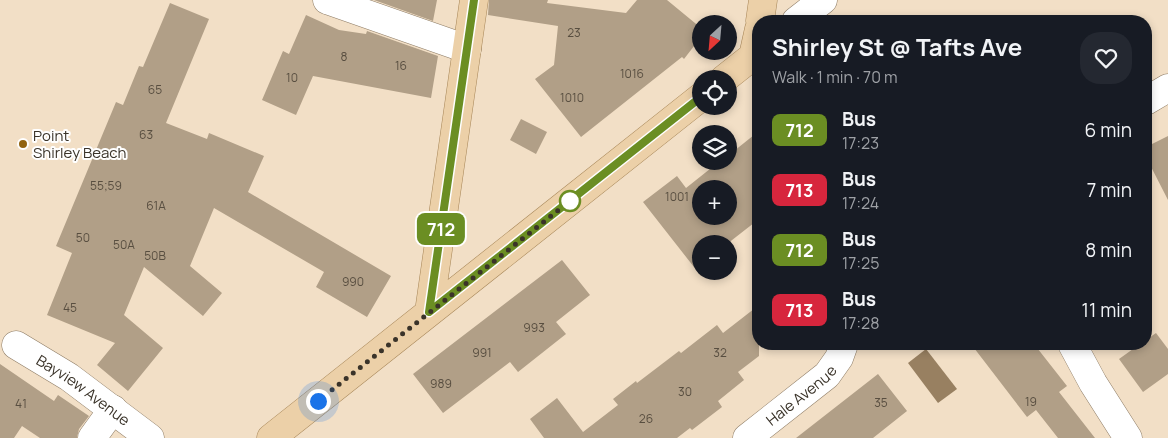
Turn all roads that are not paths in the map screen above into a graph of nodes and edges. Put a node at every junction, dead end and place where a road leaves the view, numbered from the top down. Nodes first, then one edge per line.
1 (327, 0) edge
2 (474, 0) edge
3 (763, 0) edge
4 (823, 0) edge
5 (761, 15) edge
6 (804, 15) edge
7 (467, 49) junction
8 (752, 59) edge
9 (736, 70) edge
10 (1168, 88) edge
11 (1152, 97) edge
12 (692, 104) edge
13 (429, 312) junction
14 (16, 344) dead end
15 (842, 350) edge
16 (1075, 350) edge
17 (113, 409) junction
18 (92, 438) edge
19 (150, 438) edge
20 (271, 438) edge
21 (748, 438) edge
22 (1128, 438) edge

1 - 7 street
2 - 7 main road
3 - 5 main road
4 - 6 street
7 - 13 main road
8 - 9 main road
10 - 11 street
12 - 13 main road
13 - 20 main road
14 - 17 street, Bayview Avenue
15 - 21 street, Hale Avenue
16 - 22 street
17 - 18 street
17 - 19 street, Bayview Avenue

